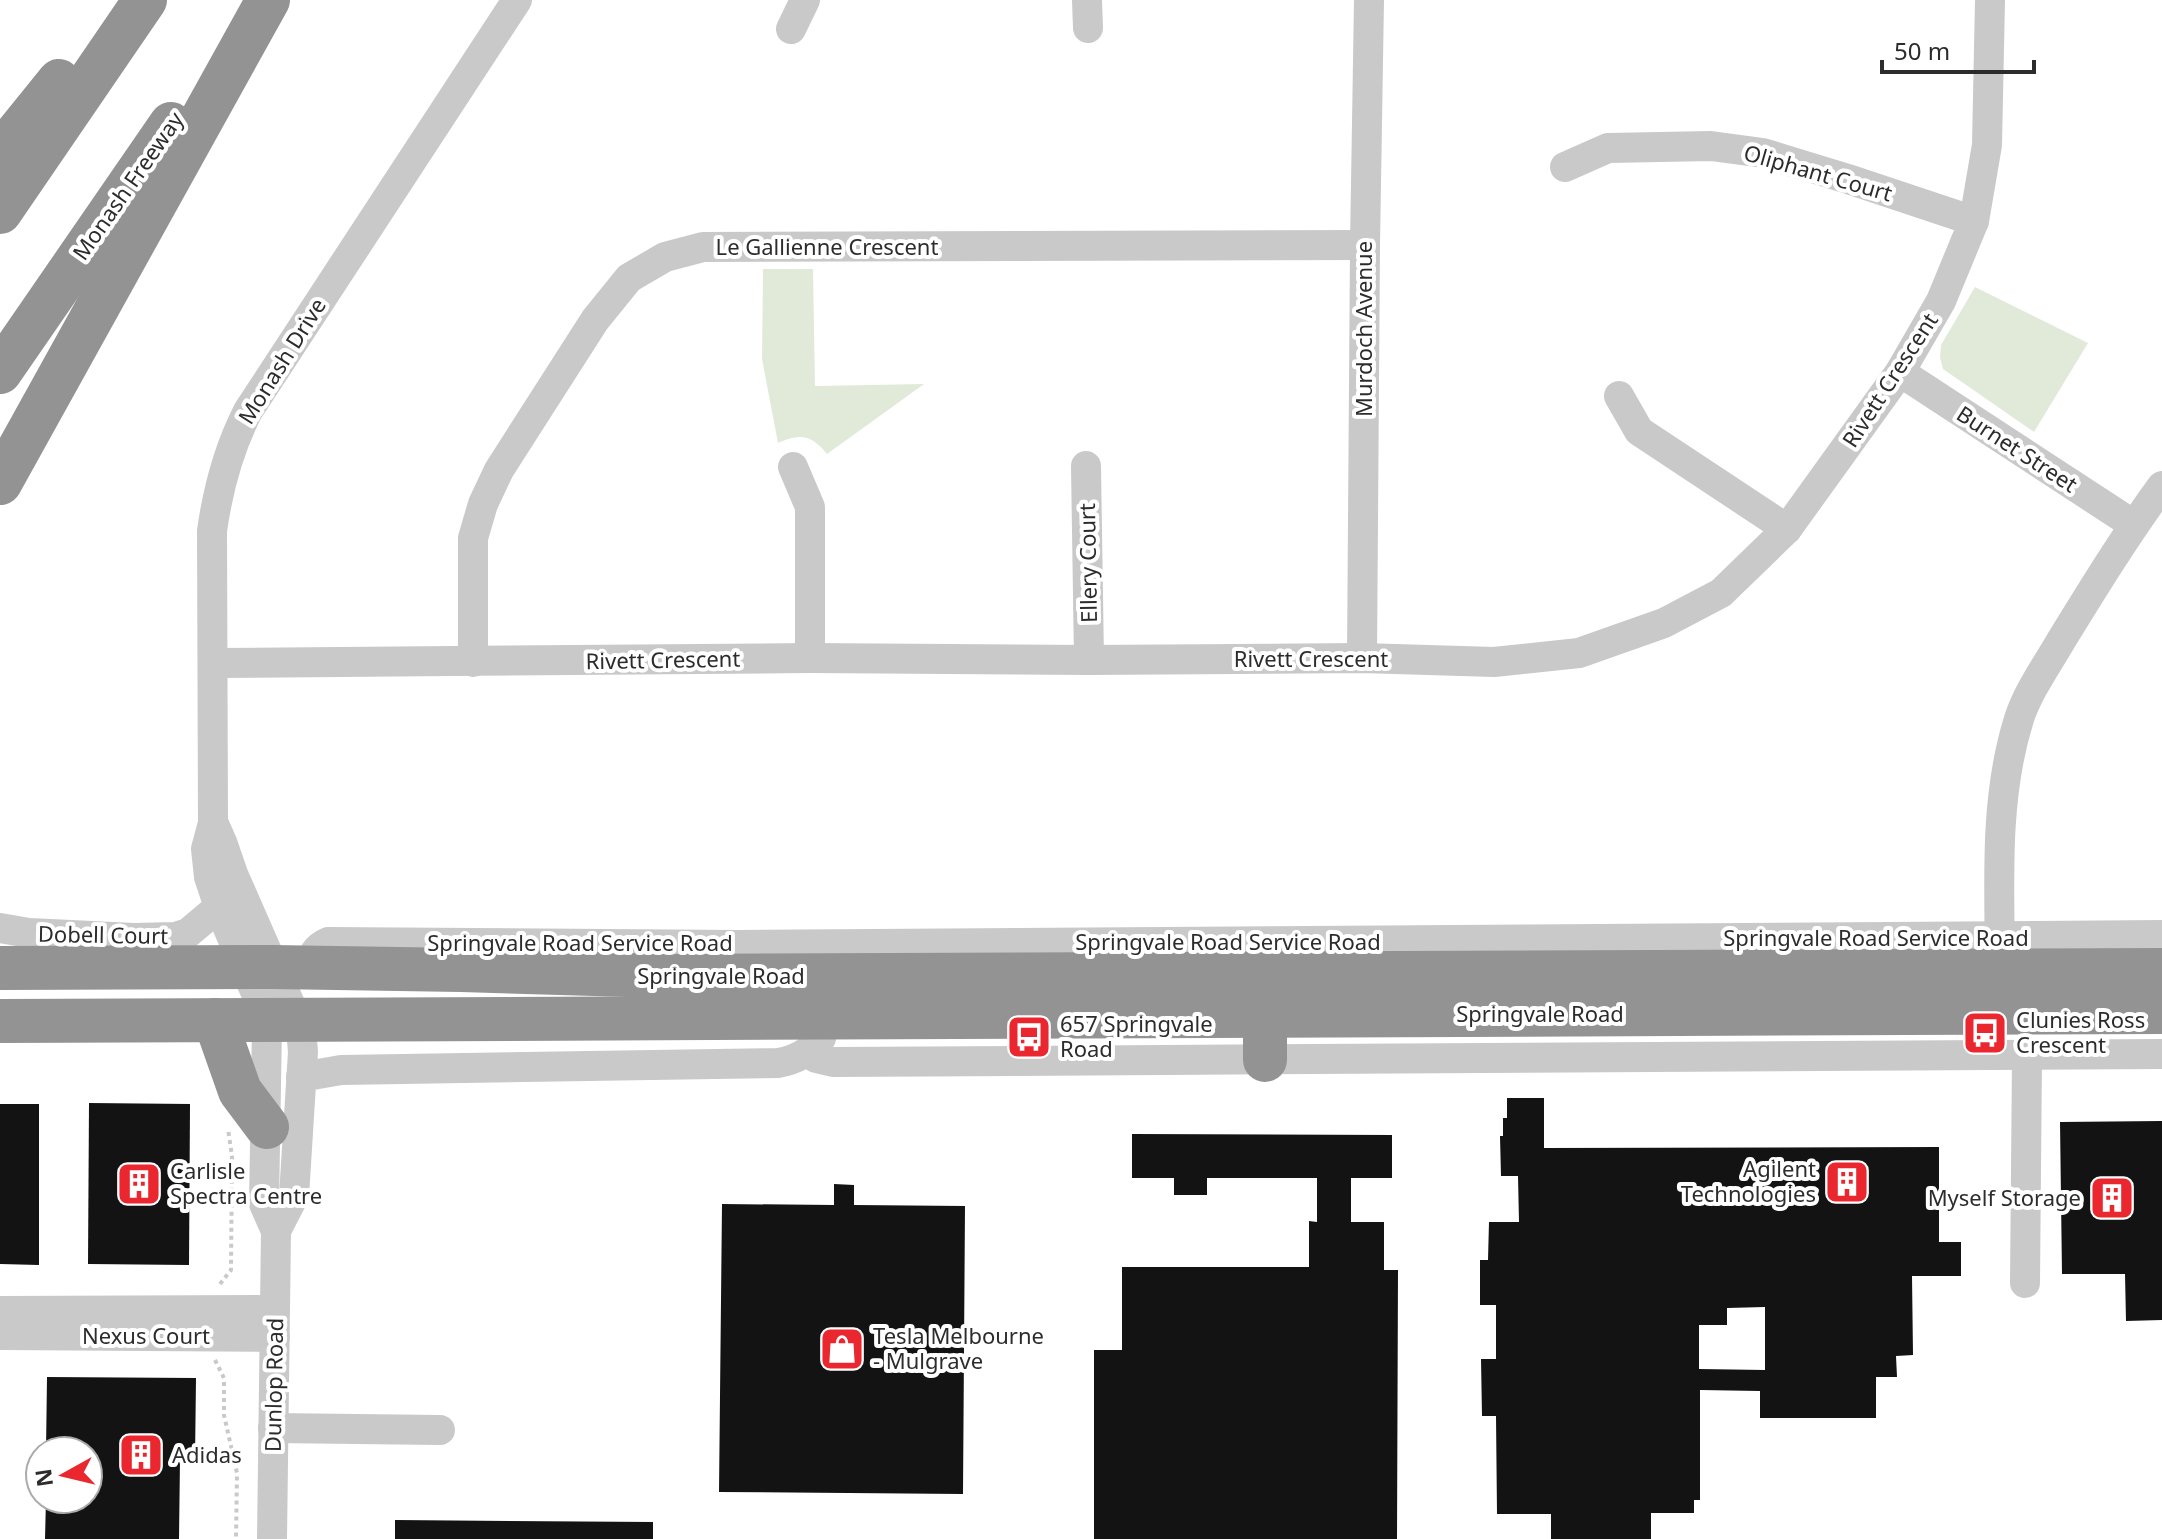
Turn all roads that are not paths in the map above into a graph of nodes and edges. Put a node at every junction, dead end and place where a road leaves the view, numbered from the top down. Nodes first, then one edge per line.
1 (127, 0) edge
2 (145, 0) edge
3 (256, 0) edge
4 (268, 0) edge
5 (517, 0) edge
6 (805, 0) edge
7 (1369, 0) edge
8 (1990, 0) edge
9 (791, 29) dead end
10 (0, 154) edge
11 (1565, 167) dead end
12 (0, 212) edge
13 (1974, 221) junction
14 (1365, 245) junction
15 (0, 372) edge
16 (1900, 372) junction
17 (1619, 396) dead end
18 (1086, 466) dead end
19 (793, 467) dead end
20 (0, 483) edge
21 (2162, 486) edge
22 (2134, 525) junction
23 (1787, 529) junction
24 (810, 658) junction
25 (1362, 658) junction
26 (1089, 660) junction
27 (473, 662) junction
28 (213, 663) junction
29 (231, 902) junction
30 (0, 928) edge
31 (2162, 935) edge
32 (2000, 954) junction
33 (1443, 957) junction
34 (276, 967) junction
35 (0, 968) edge
36 (2162, 970) edge
37 (739, 979) junction
38 (1265, 995) junction
39 (2162, 1012) edge
40 (2000, 1013) junction
41 (836, 1017) junction
42 (918, 1017) junction
43 (430, 1019) junction
44 (215, 1020) junction
45 (282, 1020) junction
46 (0, 1021) edge
47 (808, 1052) junction
48 (2162, 1054) edge
49 (2027, 1056) junction
50 (950, 1060) junction
51 (1265, 1060) junction
52 (464, 1068) junction
53 (301, 1077) junction
54 (267, 1127) junction
55 (276, 1231) junction
56 (2025, 1283) dead end
57 (9, 1323) edge
58 (275, 1323) junction
59 (273, 1428) junction
60 (440, 1430) dead end
61 (272, 1539) edge

1 - 10 highway
2 - 12 highway
3 - 15 highway, Monash Freeway
4 - 20 highway
5 - 28 street, Monash Drive
6 - 9 street
7 - 14 street, Murdoch Avenue
8 - 13 street, Rivett Crescent
11 - 13 street, Oliphant Court
13 - 16 street, Rivett Crescent
14 - 25 street, Murdoch Avenue
14 - 27 street, Le Gallienne Crescent
16 - 22 street, Burnet Street
16 - 23 street, Rivett Crescent
17 - 23 street
18 - 26 street, Ellery Court
19 - 24 street
21 - 22 street
22 - 32 street
23 - 25 street, Rivett Crescent
24 - 26 street, Rivett Crescent
24 - 27 street, Rivett Crescent
25 - 26 street, Rivett Crescent
27 - 28 street, Rivett Crescent
28 - 29 street, Monash Drive
29 - 30 street, Dobell Court
29 - 34 street, Monash Drive
31 - 32 street, Springvale Road Service Road
32 - 33 highway, Springvale Road
32 - 36 highway, Springvale Road
32 - 40 street
33 - 37 street, Springvale Road Service Road
33 - 38 highway, Springvale Road
34 - 35 highway, Springvale Road
34 - 37 highway, Springvale Road
34 - 45 street, Monash Drive
37 - 38 highway, Springvale Road
37 - 41 highway, Springvale Road
37 - 43 highway, Springvale Road
38 - 40 highway, Springvale Road
38 - 42 highway, Springvale Road
38 - 51 highway
39 - 40 highway, Springvale Road
41 - 42 highway, Springvale Road
41 - 47 street
42 - 50 street
43 - 45 highway, Springvale Road
43 - 52 street
44 - 45 highway, Springvale Road
44 - 46 highway, Springvale Road
44 - 54 highway
45 - 53 street, Dunlop Road
45 - 54 street, Dunlop Road
47 - 50 street
47 - 52 street
48 - 49 street
49 - 51 street
49 - 56 street
50 - 51 street
52 - 53 street
53 - 55 street, Dunlop Road
54 - 55 street, Dunlop Road
55 - 58 street, Dunlop Road
57 - 58 street, Nexus Court
58 - 59 street, Dunlop Road
59 - 60 street
59 - 61 street, Dunlop Road

